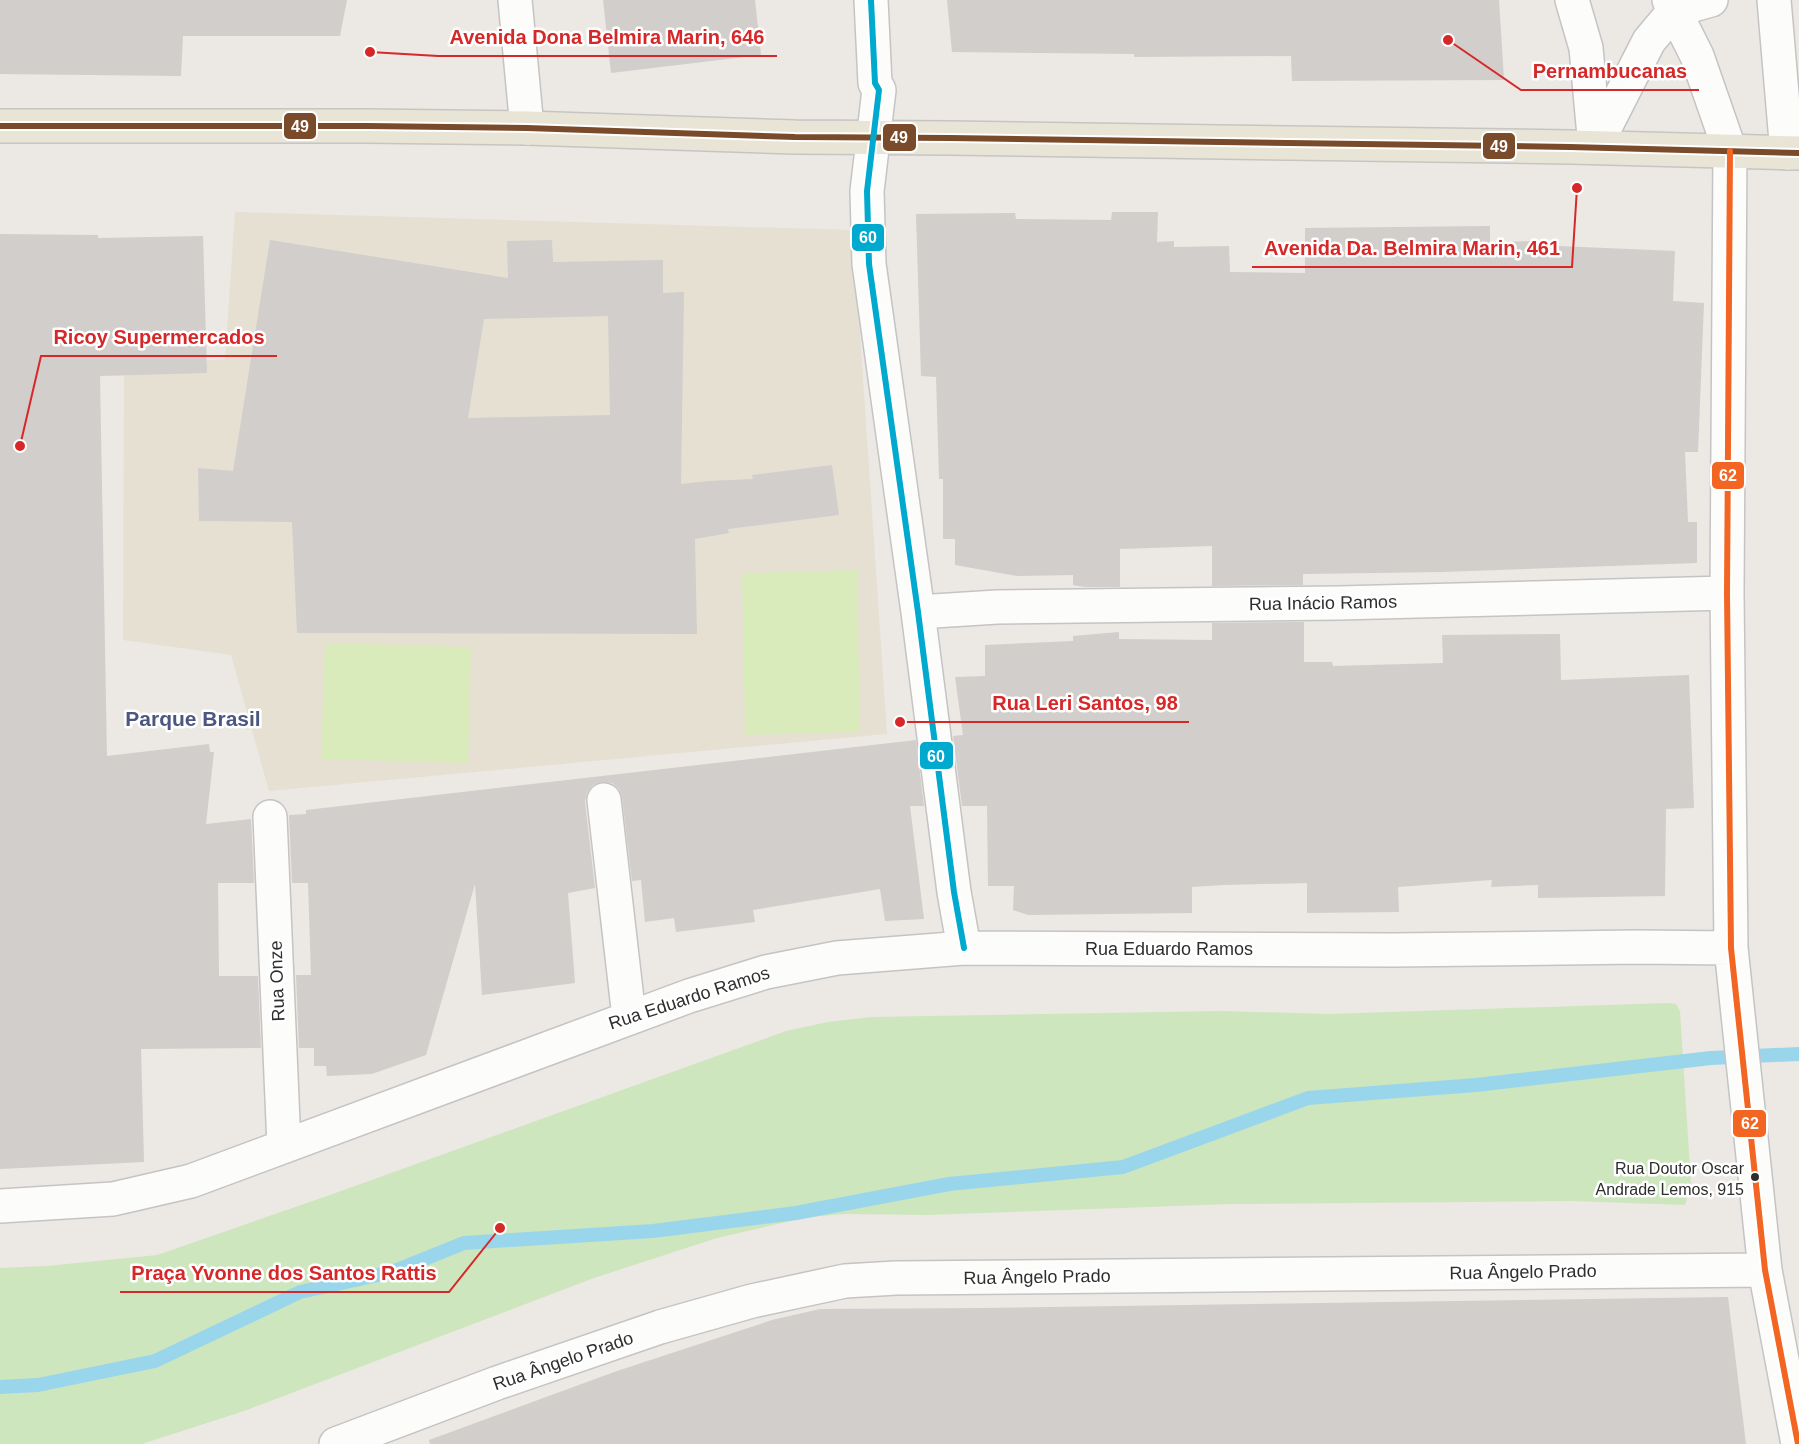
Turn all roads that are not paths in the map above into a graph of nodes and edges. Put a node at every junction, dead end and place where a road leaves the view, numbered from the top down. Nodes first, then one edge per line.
1 (515, 0) edge
2 (871, 0) edge
3 (1572, 0) edge
4 (1711, 0) edge
5 (1774, 0) edge
6 (1667, 3) edge
7 (0, 126) edge
8 (526, 128) junction
9 (873, 138) junction
10 (1595, 147) junction
11 (1730, 151) junction
12 (1793, 153) edge
13 (1727, 593) junction
14 (918, 612) junction
15 (604, 800) dead end
16 (270, 817) dead end
17 (963, 948) junction
18 (1731, 948) junction
19 (629, 1017) junction
20 (284, 1146) junction
21 (0, 1206) edge
22 (1765, 1270) junction
23 (336, 1444) edge
24 (1798, 1444) edge

1 - 8 street
2 - 9 street
3 - 10 street
4 - 6 street
5 - 12 street
6 - 10 street
6 - 11 street
7 - 8 main road
8 - 9 main road
9 - 10 main road
9 - 14 street
10 - 11 main road
11 - 12 main road
11 - 13 street
13 - 14 street, Rua Inácio Ramos
13 - 18 street
14 - 17 street
15 - 19 street
16 - 20 street, Rua Onze
17 - 18 street, Rua Eduardo Ramos
17 - 19 street, Rua Eduardo Ramos
18 - 22 street
19 - 20 street, Rua Eduardo Ramos
20 - 21 street, Rua Eduardo Ramos
22 - 23 street, Rua Ângelo Prado
22 - 24 street

